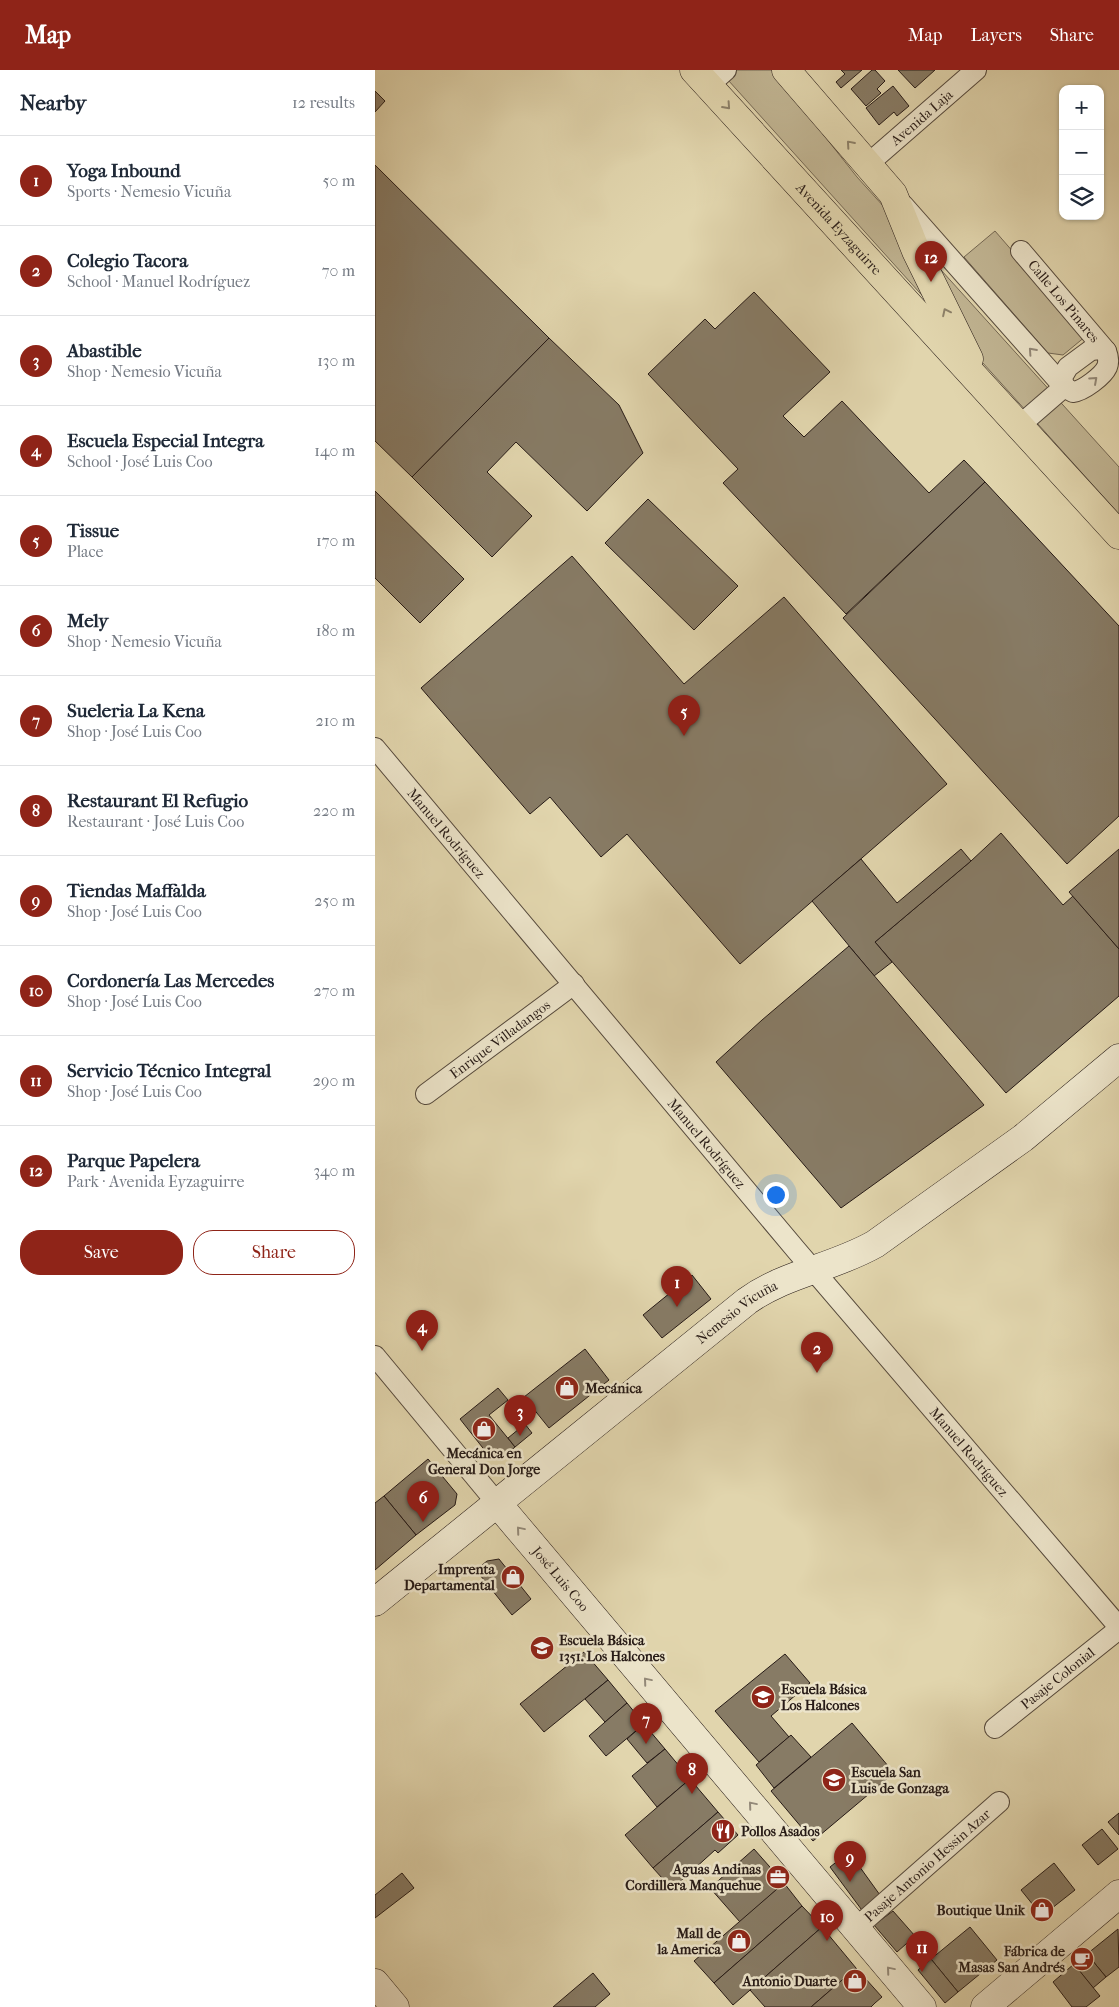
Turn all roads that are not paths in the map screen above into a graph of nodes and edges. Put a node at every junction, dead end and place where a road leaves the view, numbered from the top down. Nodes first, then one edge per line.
1 (786, 70) edge
2 (976, 70) edge
3 (709, 75) edge
4 (868, 164) junction
5 (893, 194) junction
6 (1021, 251) dead end
7 (1112, 346) edge
8 (983, 387) junction
9 (1064, 387) junction
10 (1019, 426) junction
11 (1119, 535) edge
12 (375, 748) edge
13 (573, 984) junction
14 (1119, 1058) edge
15 (426, 1094) dead end
16 (813, 1269) junction
17 (375, 1356) edge
18 (497, 1503) junction
19 (375, 1602) edge
20 (1119, 1628) edge
21 (995, 1728) dead end
22 (999, 1802) dead end
23 (1119, 1894) edge
24 (855, 1928) junction
25 (375, 1983) edge
26 (395, 2007) edge
27 (922, 2007) edge
28 (985, 2007) edge

4 -> 1 main road, Avenida Eyzaguirre
2 - 4 street, Avenida Laja
3 -> 8 main road, Avenida Eyzaguirre
4 - 5 main road, Avenida Eyzaguirre
8 -> 5 main road, Avenida Eyzaguirre
9 -> 5 street, Avenida Eyzaguirre
6 - 7 street, Calle Los Pinares
7 - 9 street
9 -> 7 street
8 - 10 main road, Avenida Eyzaguirre
9 - 10 street
10 - 11 main road, Avenida Eyzaguirre
12 - 13 street, Manuel Rodríguez
13 - 15 street, Enrique Villadangos
13 - 16 street, Manuel Rodríguez
14 - 16 street, Nemesio Vicuña
16 - 18 street, Nemesio Vicuña
16 - 20 street, Manuel Rodríguez
17 - 18 street, José Luis Coo
18 - 19 street, Nemesio Vicuña
24 -> 18 street, José Luis Coo
20 - 21 street, Pasaje Colonial
22 - 24 street, Pasaje Antonio Hessin Azar
23 - 28 street
27 -> 24 street, José Luis Coo
25 - 26 street

